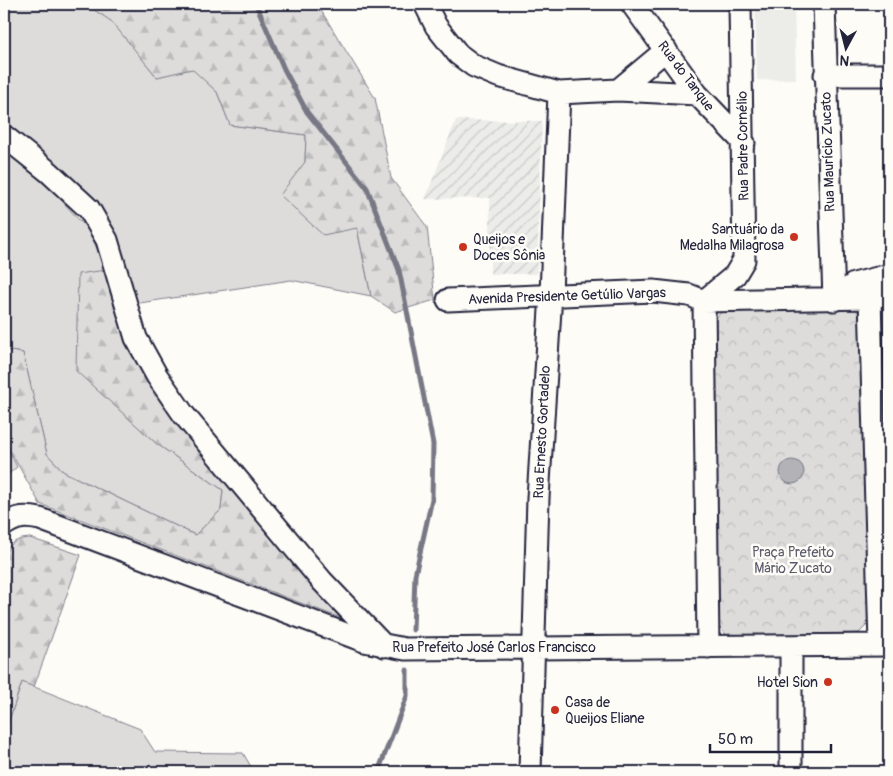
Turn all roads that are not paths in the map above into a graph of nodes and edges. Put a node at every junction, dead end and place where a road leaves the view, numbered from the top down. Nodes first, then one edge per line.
1 (426, 4) edge
2 (632, 4) edge
3 (740, 4) edge
4 (824, 4) edge
5 (666, 50) junction
6 (825, 75) junction
7 (889, 75) edge
8 (618, 90) junction
9 (559, 93) junction
10 (697, 94) junction
11 (4, 136) edge
12 (744, 144) junction
13 (889, 275) edge
14 (551, 294) junction
15 (879, 296) edge
16 (448, 300) dead end
17 (834, 300) junction
18 (704, 301) junction
19 (4, 525) edge
20 (885, 645) edge
21 (384, 646) junction
22 (791, 646) junction
23 (708, 647) junction
24 (534, 648) junction
25 (530, 772) edge
26 (791, 772) edge

1 - 9 street
2 - 5 street, Rua do Tanque
3 - 12 street, Rua Padre Cornélio
4 - 6 street, Rua Maurício Zucato
5 - 8 street
5 - 10 street, Rua do Tanque
6 - 7 street
6 - 17 street, Rua Maurício Zucato
8 - 9 street
8 - 10 street
9 - 14 street, Rua Ernesto Gortadelo
10 - 12 street, Rua do Tanque
11 - 21 street
12 - 18 street, Rua Padre Cornélio
13 - 17 street
14 - 16 street, Avenida Presidente Getúlio Vargas
14 - 18 street, Avenida Presidente Getúlio Vargas
14 - 24 street, Rua Ernesto Gortadelo
15 - 17 street, Avenida Presidente Getúlio Vargas
15 - 20 street
17 - 18 street, Avenida Presidente Getúlio Vargas
18 - 23 street
19 - 21 street, Rua Prefeito José Carlos Francisco
20 - 22 street, Rua Prefeito José Carlos Francisco
21 - 24 street, Rua Prefeito José Carlos Francisco
22 - 23 street, Rua Prefeito José Carlos Francisco
22 - 26 street
23 - 24 street, Rua Prefeito José Carlos Francisco
24 - 25 street, Rua Ernesto Gortadelo

